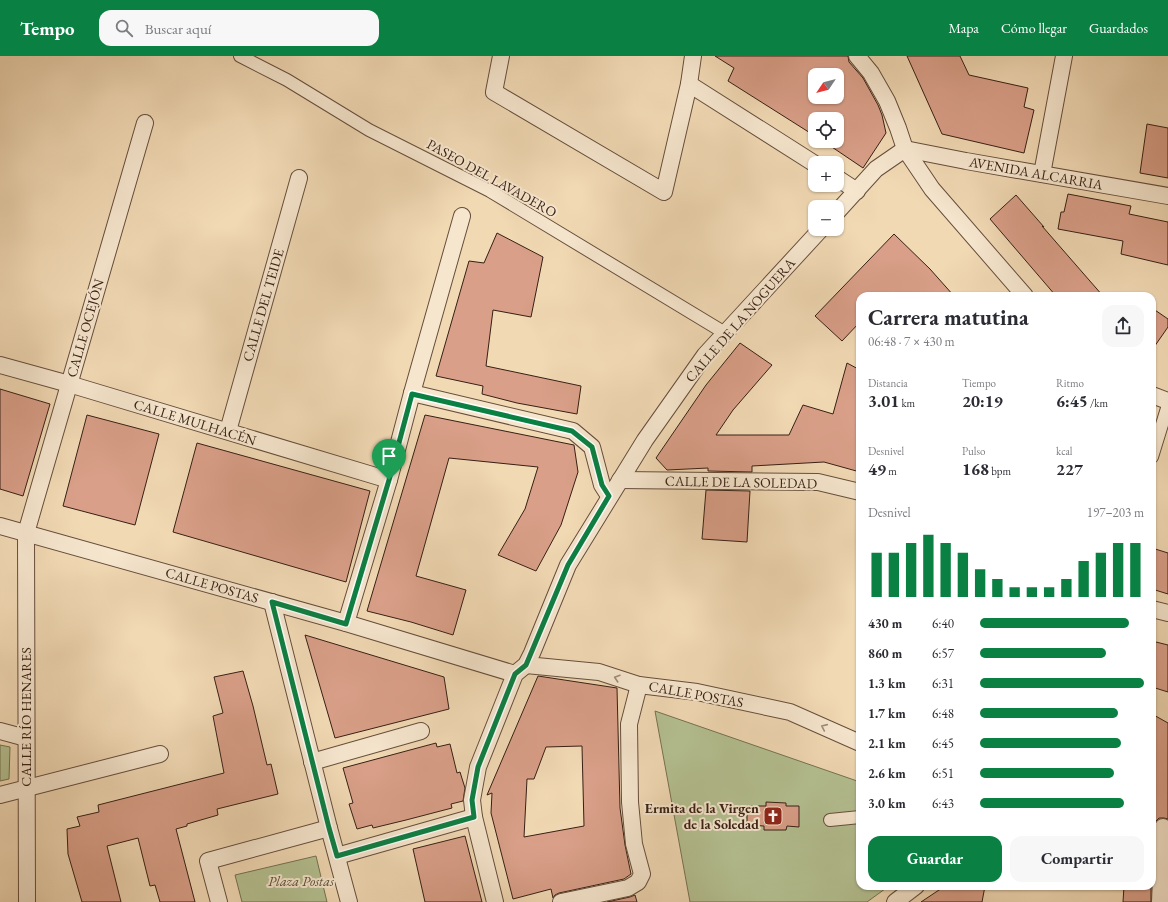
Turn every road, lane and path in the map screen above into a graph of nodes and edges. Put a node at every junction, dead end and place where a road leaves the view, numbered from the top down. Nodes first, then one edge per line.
1 (240, 56) edge
2 (501, 56) edge
3 (693, 56) edge
4 (857, 56) edge
5 (1064, 56) edge
6 (689, 84) junction
7 (144, 123) dead end
8 (905, 149) junction
9 (808, 160) edge
10 (1042, 174) junction
11 (299, 178) dead end
12 (844, 182) edge
13 (857, 190) junction
14 (1168, 196) edge
15 (844, 204) edge
16 (462, 216) dead end
17 (815, 236) edge
18 (1022, 292) edge
19 (725, 333) junction
20 (0, 365) edge
21 (69, 384) junction
22 (412, 394) junction
23 (1156, 396) edge
24 (1168, 401) edge
25 (1168, 406) edge
26 (228, 431) junction
27 (1156, 444) edge
28 (389, 480) junction
29 (620, 480) junction
30 (856, 491) edge
31 (609, 496) junction
32 (0, 526) edge
33 (26, 533) junction
34 (272, 602) junction
35 (1156, 610) edge
36 (1168, 613) edge
37 (346, 624) junction
38 (521, 670) junction
39 (639, 685) junction
40 (0, 731) edge
41 (421, 731) dead end
42 (26, 738) junction
43 (856, 741) edge
44 (160, 754) dead end
45 (312, 762) junction
46 (26, 789) junction
47 (0, 795) edge
48 (474, 817) junction
49 (856, 817) edge
50 (830, 820) dead end
51 (1161, 827) edge
52 (329, 828) junction
53 (337, 856) junction
54 (911, 890) edge
55 (26, 902) edge
56 (219, 902) edge
57 (349, 902) edge
58 (495, 902) edge
59 (561, 902) edge
60 (895, 902) edge
61 (1160, 902) edge

1 - 19 street, PASEO DEL LAVADERO
2 - 6 street
3 - 6 street
4 - 8 street
5 - 10 street
6 - 9 street
7 - 21 street, CALLE OCEJÓN
8 - 10 street, AVENIDA ALCARRIA
8 - 13 street
8 - 18 street
10 - 14 street, AVENIDA ALCARRIA
11 - 26 street, CALLE DEL TEIDE
12 - 13 street
13 - 15 street
16 - 22 street
17 - 19 street, CALLE DE LA NOGUERA
19 - 29 street, CALLE DE LA NOGUERA
20 - 21 street, CALLE MULHACÉN
21 - 26 street, CALLE MULHACÉN
21 - 33 street, CALLE OCEJÓN
22 - 28 street
22 - 31 street
23 - 24 street
25 - 27 street
26 - 28 street, CALLE MULHACÉN
28 - 37 street
29 - 30 street, CALLE DE LA SOLEDAD
29 - 31 street, CALLE DE LA NOGUERA
31 - 38 street, CALLE DE LA NOGUERA
32 - 33 street, CALLE POSTAS
33 - 34 street, CALLE POSTAS
33 - 42 street, CALLE RÍO HENARES
34 - 37 street, CALLE POSTAS
34 - 45 street
35 - 36 street
37 - 38 street, CALLE POSTAS
39 -> 38 street, CALLE POSTAS
38 - 48 street, CALLE DE LA NOGUERA
43 -> 39 street, CALLE POSTAS
39 - 59 street
40 - 42 street
41 - 45 street
42 - 46 street, CALLE RÍO HENARES
44 - 46 street
45 - 52 street
46 - 47 street
46 - 55 street, CALLE RÍO HENARES
48 - 53 street
48 - 58 street, CALLE DE LA NOGUERA
49 - 50 street
51 - 61 street
52 - 53 street
52 - 56 street
53 - 57 street
54 - 60 street

